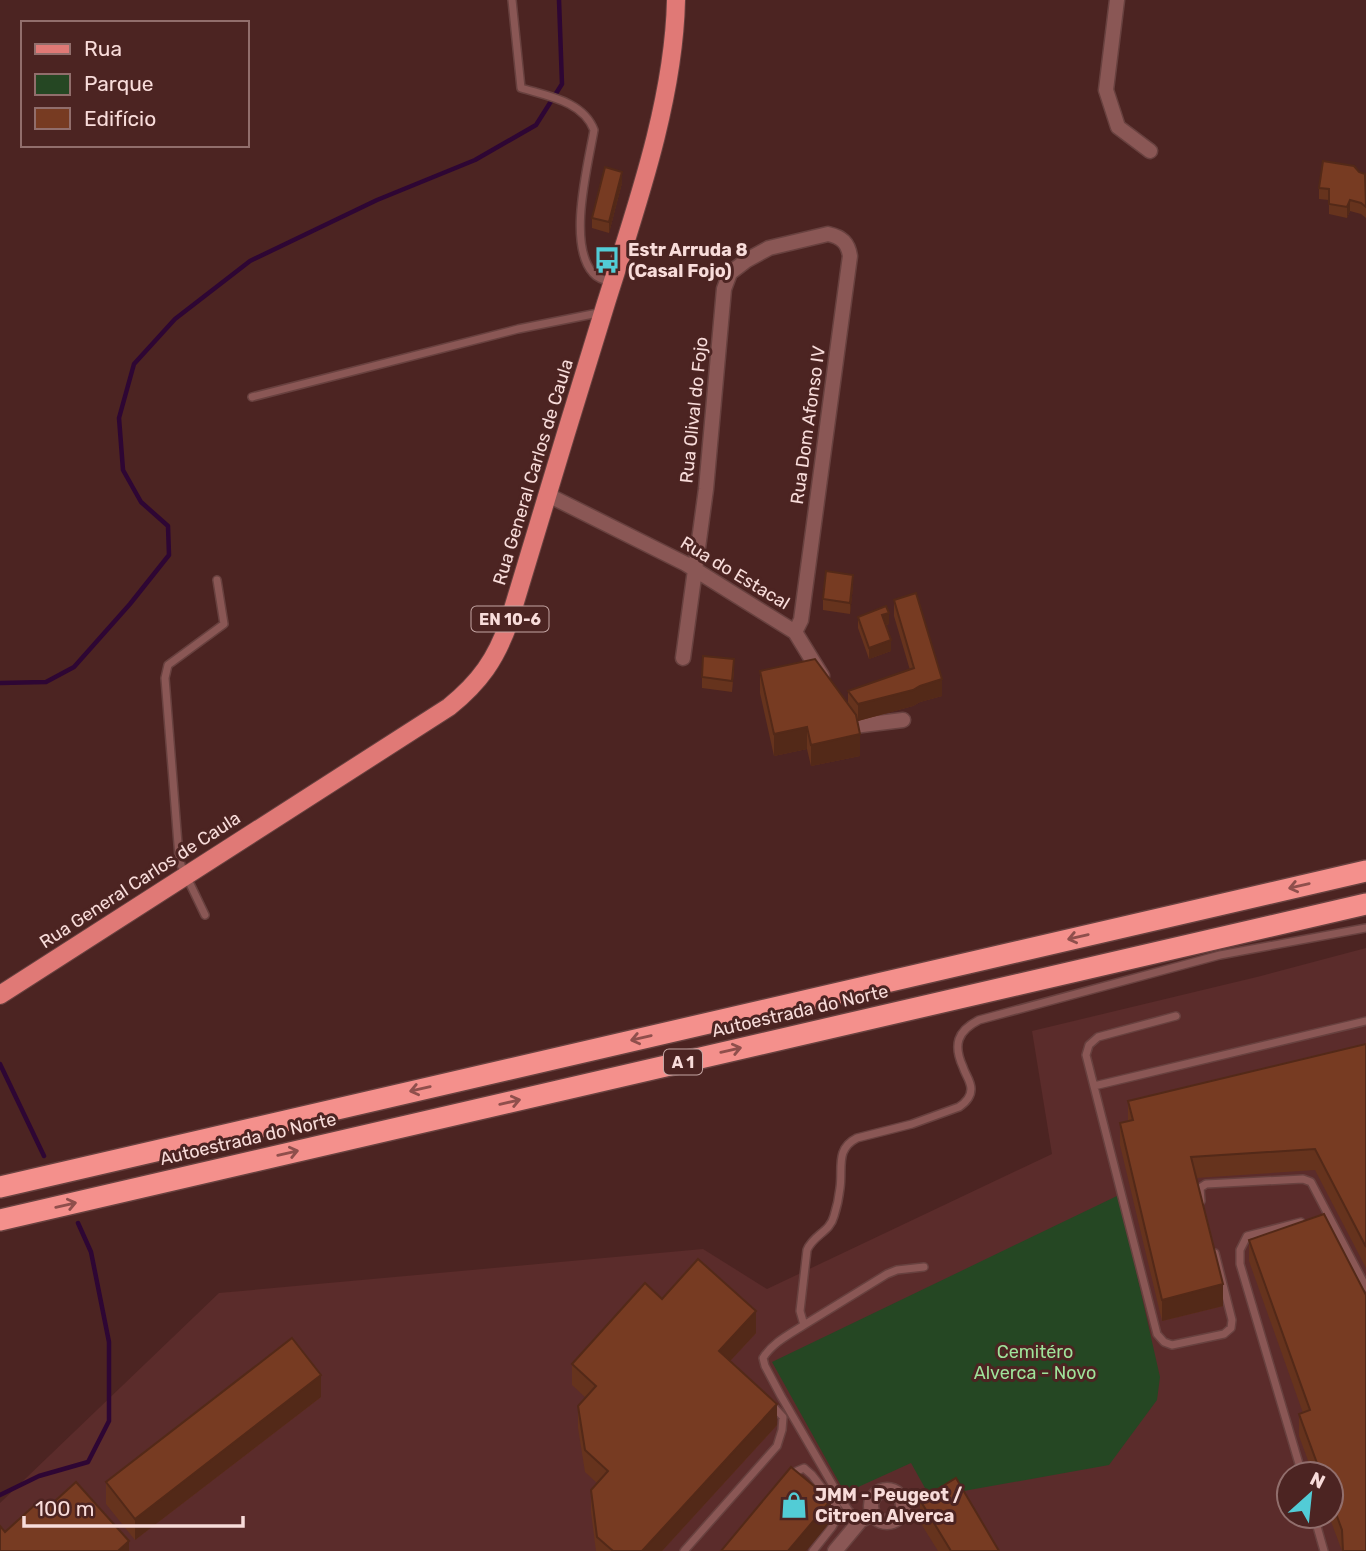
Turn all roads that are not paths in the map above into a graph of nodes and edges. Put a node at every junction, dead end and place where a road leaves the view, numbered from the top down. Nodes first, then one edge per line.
1 (512, 0) edge
2 (676, 0) edge
3 (1117, 0) edge
4 (1150, 151) dead end
5 (828, 234) joint
6 (613, 282) junction
7 (604, 312) junction
8 (252, 397) dead end
9 (548, 495) junction
10 (695, 570) junction
11 (217, 580) dead end
12 (795, 632) junction
13 (683, 658) dead end
14 (903, 720) dead end
15 (1366, 871) edge
16 (186, 875) junction
17 (1366, 904) edge
18 (205, 915) dead end
19 (1366, 928) edge
20 (0, 995) edge
21 (1177, 1016) dead end
22 (1366, 1021) edge
23 (1094, 1086) junction
24 (0, 1187) edge
25 (1203, 1209) edge
26 (0, 1220) edge
27 (1302, 1222) edge
28 (1213, 1246) edge
29 (924, 1266) dead end
30 (1366, 1287) edge
31 (804, 1325) junction
32 (766, 1399) edge
33 (1298, 1460) edge
34 (788, 1482) edge
35 (867, 1517) joint
36 (1318, 1530) edge
37 (684, 1551) edge
38 (813, 1551) edge
39 (835, 1551) edge
40 (1324, 1551) edge

1 - 6 lane
2 - 6 main road, Rua General Carlos de Caula / EN 10-6
3 - 4 street
5 - 10 street, Rua Olival do Fojo
5 - 12 street, Rua Dom Afonso IV
6 - 7 main road, Rua General Carlos de Caula / EN 10-6
7 - 8 lane
7 - 9 main road, Rua General Carlos de Caula / EN 10-6
9 - 10 street, Rua do Estacal
9 - 16 main road, Rua General Carlos de Caula / EN 10-6
10 - 12 street, Rua do Estacal
10 - 13 street, Rua Olival do Fojo
11 - 16 lane
12 - 14 street, Rua do Estacal
15 -> 24 highway, Autoestrada do Norte / A 1
16 - 18 lane
16 - 20 main road, Rua General Carlos de Caula / EN 10-6
26 -> 17 highway, Autoestrada do Norte / A 1
19 - 31 lane
21 - 23 lane
22 - 23 lane
23 - 28 lane
25 - 30 lane
27 - 33 lane
29 - 31 lane
31 - 35 lane
32 - 37 lane
34 - 38 lane
35 - 39 street
36 - 40 lane

